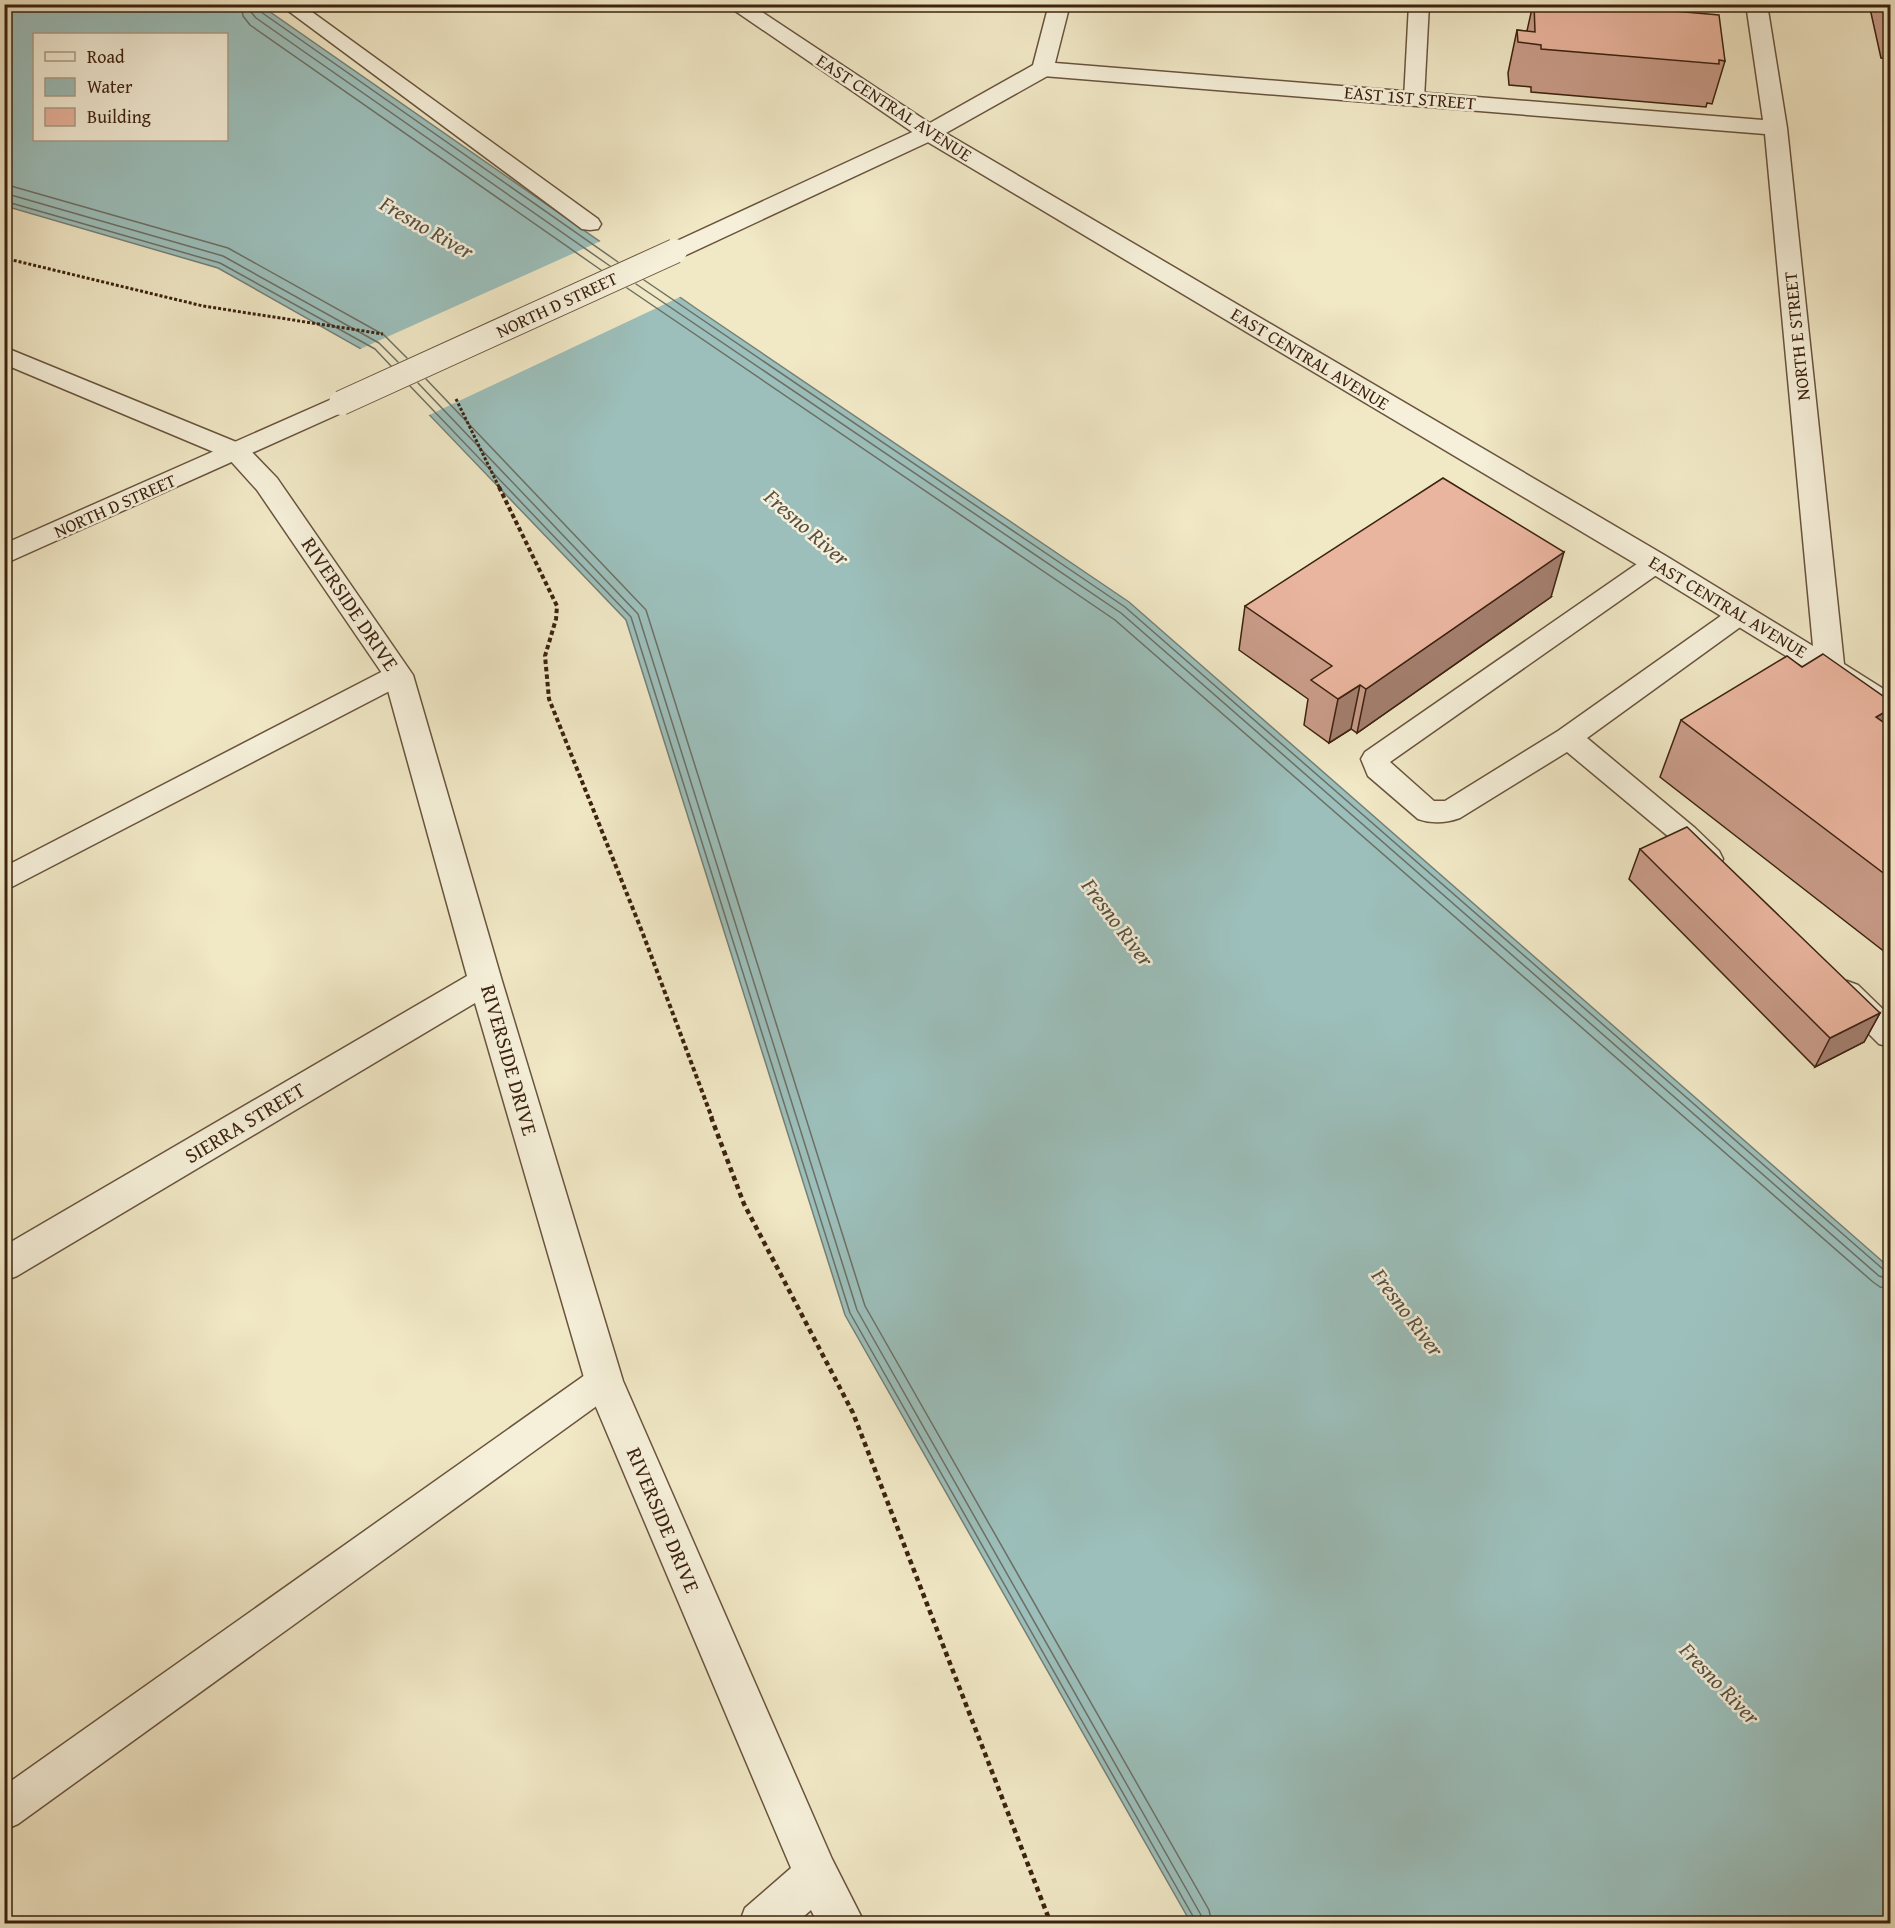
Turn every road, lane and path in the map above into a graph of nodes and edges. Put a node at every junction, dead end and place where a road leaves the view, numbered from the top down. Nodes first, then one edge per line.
1 (288, 4) edge
2 (735, 4) edge
3 (1060, 4) edge
4 (1419, 4) edge
5 (1756, 4) edge
6 (1043, 69) junction
7 (1414, 99) junction
8 (1776, 128) junction
9 (929, 133) junction
10 (590, 224) dead end
11 (4, 258) edge
12 (395, 336) dead end
13 (4, 355) edge
14 (452, 389) dead end
15 (237, 452) junction
16 (4, 555) edge
17 (1656, 563) junction
18 (1741, 614) junction
19 (1830, 669) junction
20 (398, 675) junction
21 (1890, 706) edge
22 (1568, 738) junction
23 (1728, 877) edge
24 (4, 880) edge
25 (1830, 977) edge
26 (485, 981) junction
27 (1890, 1035) edge
28 (4, 1265) edge
29 (604, 1381) junction
30 (4, 1810) edge
31 (816, 1875) junction
32 (761, 1923) edge
33 (843, 1923) edge
34 (1051, 1923) edge

1 - 10 lane
2 - 9 street, EAST CENTRAL AVENUE
3 - 6 street
4 - 7 lane
5 - 8 street, NORTH E STREET
6 - 7 street, EAST 1ST STREET
6 - 9 street, NORTH D STREET
7 - 8 street, EAST 1ST STREET
8 - 19 street, NORTH E STREET
9 - 15 street, NORTH D STREET, bridge
9 - 17 street, EAST CENTRAL AVENUE
11 - 12 path
13 - 15 street, RIVERSIDE DRIVE
14 - 34 path
15 - 16 street, NORTH D STREET
15 - 20 street, RIVERSIDE DRIVE
17 - 18 street, EAST CENTRAL AVENUE
17 - 22 lane
18 - 19 street, EAST CENTRAL AVENUE
18 - 22 lane
19 - 21 street, EAST CENTRAL AVENUE
20 - 24 lane
20 - 26 street, RIVERSIDE DRIVE
22 - 23 lane
25 - 27 lane
26 - 28 street, SIERRA STREET
26 - 29 street, RIVERSIDE DRIVE
29 - 30 lane
29 - 31 street, RIVERSIDE DRIVE
31 - 32 street
31 - 33 street, RIVERSIDE DRIVE

